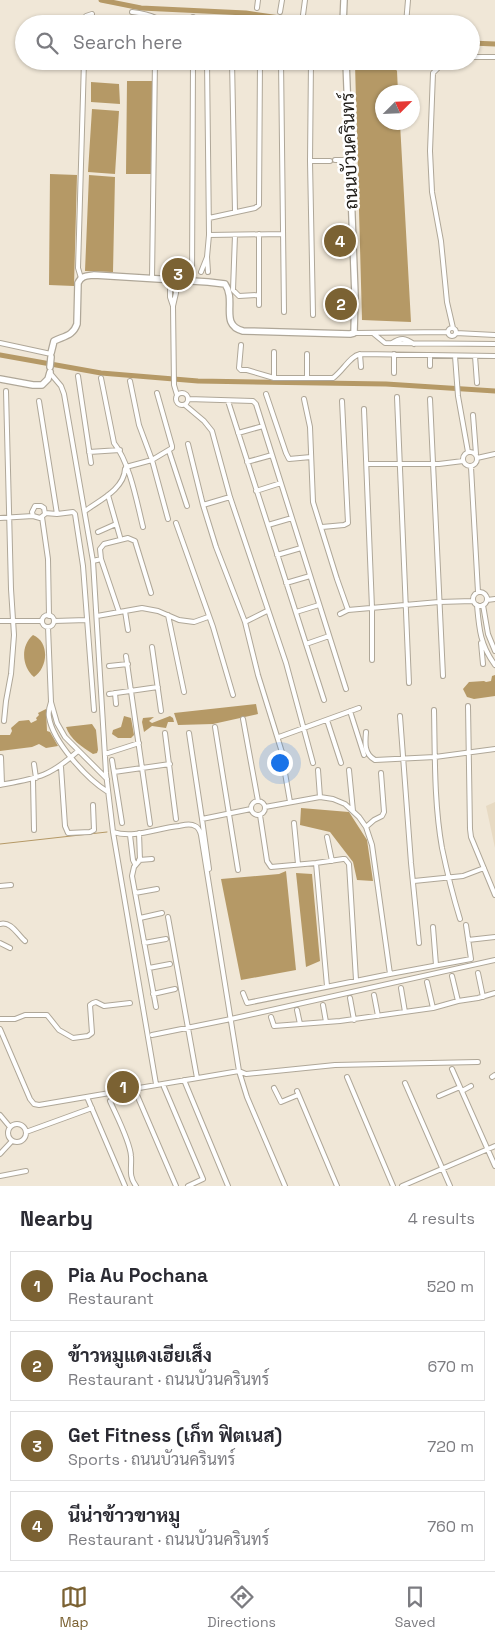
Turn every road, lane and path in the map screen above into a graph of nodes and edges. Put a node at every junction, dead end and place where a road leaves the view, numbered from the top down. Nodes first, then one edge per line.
1 (258, 0) edge
2 (282, 0) edge
3 (305, 0) edge
4 (344, 0) edge
5 (408, 0) edge
6 (257, 8) dead end
7 (132, 12) dead end
8 (280, 12) dead end
9 (92, 14) dead end
10 (303, 14) dead end
11 (89, 15) edge
12 (150, 15) edge
13 (343, 15) edge
14 (407, 15) edge
15 (480, 57) edge
16 (495, 57) edge
17 (84, 70) edge
18 (155, 70) edge
19 (193, 70) edge
20 (207, 70) edge
21 (232, 70) edge
22 (260, 70) edge
23 (281, 70) edge
24 (311, 70) edge
25 (346, 70) edge
26 (436, 70) edge
27 (335, 160) dead end
28 (349, 160) junction
29 (310, 161) junction
30 (330, 161) dead end
31 (235, 212) junction
32 (209, 218) junction
33 (259, 234) junction
34 (283, 234) junction
35 (209, 235) junction
36 (235, 235) junction
37 (206, 257) junction
38 (201, 277) junction
39 (208, 277) junction
40 (81, 278) junction
41 (152, 280) junction
42 (173, 281) junction
43 (192, 281) junction
44 (258, 295) junction
45 (258, 305) dead end
46 (284, 312) dead end
47 (313, 315) dead end
48 (453, 328) junction
49 (448, 332) junction
50 (354, 333) junction
51 (456, 333) junction
52 (374, 334) junction
53 (495, 335) edge
54 (0, 343) edge
55 (495, 344) edge
56 (241, 345) dead end
57 (274, 352) dead end
58 (307, 354) dead end
59 (360, 354) junction
60 (394, 354) junction
61 (51, 355) junction
62 (430, 355) junction
63 (455, 356) junction
64 (474, 356) junction
65 (495, 356) edge
66 (430, 366) dead end
67 (361, 367) dead end
68 (50, 370) junction
69 (394, 374) dead end
70 (78, 376) dead end
71 (101, 378) dead end
72 (274, 378) junction
73 (307, 378) junction
74 (0, 379) edge
75 (130, 381) dead end
76 (477, 383) dead end
77 (6, 391) dead end
78 (157, 393) dead end
79 (266, 394) dead end
80 (178, 395) junction
81 (397, 397) dead end
82 (304, 399) dead end
83 (430, 399) dead end
84 (188, 400) junction
85 (39, 401) dead end
86 (228, 401) junction
87 (342, 401) dead end
88 (185, 405) junction
89 (364, 409) dead end
90 (473, 415) dead end
91 (263, 426) junction
92 (238, 433) junction
93 (188, 444) dead end
94 (120, 450) junction
95 (169, 451) junction
96 (89, 452) junction
97 (468, 452) junction
98 (495, 454) edge
99 (272, 455) junction
100 (477, 456) junction
101 (311, 457) junction
102 (152, 460) junction
103 (463, 461) junction
104 (247, 462) junction
105 (91, 463) dead end
106 (367, 464) junction
107 (433, 464) junction
108 (400, 465) junction
109 (126, 466) junction
110 (471, 467) junction
111 (281, 483) junction
112 (256, 490) junction
113 (108, 494) junction
114 (230, 497) junction
115 (203, 505) junction
116 (188, 506) dead end
117 (85, 511) junction
118 (45, 513) junction
119 (57, 514) junction
120 (34, 516) junction
121 (42, 517) junction
122 (0, 518) edge
123 (10, 518) junction
124 (292, 518) junction
125 (168, 519) dead end
126 (176, 523) dead end
127 (116, 524) junction
128 (268, 525) junction
129 (143, 527) dead end
130 (322, 527) junction
131 (98, 532) dead end
132 (120, 536) dead end
133 (301, 548) junction
134 (277, 555) junction
135 (101, 559) junction
136 (93, 561) junction
137 (310, 576) junction
138 (286, 583) junction
139 (478, 592) junction
140 (151, 593) dead end
141 (495, 599) edge
142 (487, 600) junction
143 (439, 602) junction
144 (475, 603) junction
145 (319, 604) junction
146 (405, 605) junction
147 (483, 605) junction
148 (372, 608) junction
149 (348, 610) junction
150 (124, 611) junction
151 (268, 611) junction
152 (119, 612) junction
153 (296, 612) junction
154 (340, 614) dead end
155 (168, 615) junction
156 (49, 616) junction
157 (97, 616) junction
158 (208, 617) junction
159 (13, 620) junction
160 (87, 620) junction
161 (0, 621) edge
162 (42, 621) junction
163 (54, 621) junction
164 (245, 622) junction
165 (48, 628) junction
166 (128, 630) dead end
167 (329, 636) junction
168 (481, 638) junction
169 (306, 644) junction
170 (152, 647) dead end
171 (495, 653) edge
172 (126, 656) dead end
173 (490, 659) junction
174 (372, 660) dead end
175 (128, 664) junction
176 (483, 664) dead end
177 (495, 665) edge
178 (109, 666) dead end
179 (444, 676) dead end
180 (409, 683) dead end
181 (158, 687) junction
182 (346, 689) dead end
183 (132, 690) junction
184 (184, 692) dead end
185 (115, 693) junction
186 (109, 694) dead end
187 (233, 695) dead end
188 (324, 700) dead end
189 (51, 702) junction
190 (116, 704) dead end
191 (468, 706) dead end
192 (359, 708) dead end
193 (94, 710) dead end
194 (434, 710) dead end
195 (161, 711) dead end
196 (350, 711) junction
197 (400, 716) dead end
198 (243, 719) dead end
199 (327, 720) junction
200 (4, 721) dead end
201 (215, 727) dead end
202 (303, 728) junction
203 (366, 732) dead end
204 (165, 733) dead end
205 (189, 733) dead end
206 (278, 737) junction
207 (139, 743) junction
208 (495, 749) edge
209 (78, 752) junction
210 (469, 752) junction
211 (105, 754) junction
212 (364, 754) dead end
213 (0, 757) edge
214 (435, 757) junction
215 (72, 758) junction
216 (112, 760) dead end
217 (402, 760) junction
218 (285, 762) dead end
219 (313, 763) dead end
220 (340, 763) dead end
221 (34, 764) dead end
222 (170, 764) junction
223 (61, 767) junction
224 (142, 768) junction
225 (318, 770) dead end
226 (349, 770) dead end
227 (114, 772) junction
228 (285, 773) dead end
229 (381, 773) dead end
230 (34, 779) junction
231 (107, 779) junction
232 (1, 784) edge
233 (108, 792) junction
234 (320, 797) junction
235 (258, 801) junction
236 (290, 802) junction
237 (93, 805) dead end
238 (264, 807) junction
239 (251, 809) junction
240 (353, 811) junction
241 (230, 813) junction
242 (260, 815) junction
243 (176, 819) dead end
244 (202, 819) junction
245 (122, 823) dead end
246 (294, 823) dead end
247 (150, 824) dead end
248 (366, 826) junction
249 (34, 830) dead end
250 (113, 832) junction
251 (139, 833) junction
252 (130, 835) junction
253 (327, 837) dead end
254 (152, 859) dead end
255 (140, 860) junction
256 (332, 861) junction
257 (134, 862) junction
258 (316, 863) junction
259 (298, 864) junction
260 (484, 868) junction
261 (238, 870) dead end
262 (210, 872) dead end
263 (448, 878) junction
264 (414, 881) junction
265 (11, 885) dead end
266 (0, 886) edge
267 (157, 888) dead end
268 (135, 893) junction
269 (495, 895) edge
270 (162, 913) dead end
271 (168, 917) dead end
272 (140, 918) junction
273 (460, 919) dead end
274 (0, 924) edge
275 (466, 925) dead end
276 (433, 927) dead end
277 (495, 937) edge
278 (166, 939) dead end
279 (468, 940) junction
280 (25, 941) dead end
281 (0, 943) edge
282 (144, 943) junction
283 (419, 943) dead end
284 (10, 948) dead end
285 (495, 960) edge
286 (170, 964) dead end
287 (436, 965) junction
288 (149, 968) junction
289 (478, 973) dead end
290 (390, 974) junction
291 (452, 976) dead end
292 (356, 980) junction
293 (427, 982) dead end
294 (327, 986) junction
295 (401, 988) dead end
296 (175, 989) dead end
297 (495, 993) edge
298 (153, 994) junction
299 (243, 994) dead end
300 (374, 995) dead end
301 (483, 997) junction
302 (350, 998) dead end
303 (458, 1002) junction
304 (130, 1003) dead end
305 (323, 1005) dead end
306 (156, 1007) dead end
307 (432, 1008) junction
308 (297, 1010) dead end
309 (405, 1012) junction
310 (378, 1016) junction
311 (271, 1017) dead end
312 (0, 1018) edge
313 (231, 1019) junction
314 (354, 1020) junction
315 (326, 1022) junction
316 (300, 1024) junction
317 (189, 1027) junction
318 (0, 1029) edge
319 (152, 1035) dead end
320 (478, 1062) dead end
321 (452, 1069) dead end
322 (239, 1070) junction
323 (347, 1077) dead end
324 (197, 1078) junction
325 (184, 1080) junction
326 (404, 1083) dead end
327 (156, 1084) junction
328 (471, 1086) dead end
329 (164, 1087) dead end
330 (274, 1088) dead end
331 (461, 1089) junction
332 (137, 1095) dead end
333 (439, 1096) dead end
334 (87, 1097) junction
335 (110, 1100) dead end
336 (92, 1108) junction
337 (0, 1116) edge
338 (10, 1127) junction
339 (26, 1132) junction
340 (12, 1140) junction
341 (495, 1146) edge
342 (487, 1150) junction
343 (0, 1154) edge
344 (495, 1166) edge
345 (442, 1169) junction
346 (26, 1171) dead end
347 (0, 1176) edge
348 (203, 1179) junction
349 (125, 1186) edge
350 (136, 1186) edge
351 (176, 1186) edge
352 (188, 1186) edge
353 (206, 1186) edge
354 (228, 1186) edge
355 (285, 1186) edge
356 (337, 1186) edge
357 (393, 1186) edge
358 (402, 1186) edge
359 (450, 1186) edge

1 - 6 street
2 - 8 street
3 - 10 street
4 - 13 street
5 - 14 street
7 - 12 street
9 - 11 street
15 - 16 street
17 - 40 street
18 - 41 street
19 - 43 street
20 - 32 street
21 - 31 street
22 - 31 street
23 - 34 street
24 - 29 street
25 - 28 street, ถนนบัวนครินทร์
26 - 48 street
27 - 28 street
28 - 50 street, ถนนบัวนครินทร์
29 - 30 street
29 - 47 street
31 - 32 street
32 - 35 street
33 - 34 street
33 - 36 street
33 - 44 street
34 - 46 street
35 - 36 street
35 - 37 street
36 - 44 street
37 - 38 street
37 - 39 street
38 - 39 street
38 - 43 street
39 - 50 street
40 - 41 street
40 - 61 street
41 - 42 street
42 - 43 street
42 - 80 street
44 - 45 street
48 - 49 street
48 - 51 street
49 - 51 street
49 - 52 street
50 - 52 street
51 - 53 street
52 - 55 street
54 - 61 street
56 - 72 street
57 - 72 street
58 - 73 street
59 - 60 street
59 - 67 street
59 - 73 street
60 - 62 street
60 - 69 street
61 - 68 street
62 - 63 street
62 - 66 street
63 - 64 street
63 - 97 street
64 - 65 street
64 - 76 street
68 - 74 street
68 - 117 street
70 - 96 street
71 - 94 street
72 - 73 street
75 - 102 street
77 - 123 street
78 - 95 street
79 - 101 street
80 - 84 street
80 - 88 street
81 - 108 street
82 - 101 street
83 - 107 street
84 - 86 street
84 - 88 street
85 - 119 street
86 - 91 street
86 - 92 street
87 - 130 street
88 - 114 street
89 - 106 street
90 - 100 street
91 - 92 street
91 - 99 street
92 - 104 street
93 - 115 street
94 - 96 street
94 - 109 street
95 - 102 street
95 - 116 street
96 - 105 street
97 - 100 street
97 - 103 street
98 - 100 street
99 - 104 street
99 - 111 street
100 - 110 street
101 - 130 street
102 - 109 street
102 - 125 street
103 - 107 street
103 - 110 street
104 - 112 street
106 - 108 street
106 - 148 street
107 - 108 street
107 - 143 street
108 - 146 street
109 - 113 street
109 - 129 street
110 - 139 street
111 - 112 street
111 - 124 street
112 - 128 street
113 - 117 street
113 - 127 street
114 - 115 street
114 - 151 street
115 - 164 street
117 - 136 street
118 - 119 street
118 - 120 street
118 - 121 street
119 - 160 street
120 - 121 street
120 - 123 street
121 - 156 street
122 - 123 street
123 - 159 street
124 - 128 street
124 - 133 street
126 - 158 street
127 - 131 street
127 - 132 street
128 - 134 street
130 - 149 street
133 - 134 street
133 - 137 street
134 - 138 street
135 - 136 street
135 - 140 street
135 - 152 street
136 - 157 street
137 - 138 street
137 - 145 street
138 - 153 street
139 - 142 street
139 - 144 street
141 - 142 street
142 - 147 street
143 - 144 street
143 - 146 street
143 - 179 street
144 - 147 street
144 - 168 street
145 - 153 street
145 - 167 street
146 - 148 street
146 - 180 street
147 - 171 street
148 - 149 street
148 - 174 street
149 - 154 street
150 - 152 street
150 - 155 street
150 - 166 street
151 - 164 street
151 - 202 street
152 - 157 street
153 - 169 street
155 - 158 street
155 - 184 street
156 - 162 street
156 - 163 street
157 - 211 street
158 - 187 street
159 - 161 street
159 - 162 street
159 - 200 street
160 - 163 street
160 - 193 street
162 - 165 street
163 - 165 street
164 - 206 street
165 - 189 street
167 - 169 street
167 - 182 street
168 - 173 street
168 - 176 street
169 - 188 street
170 - 181 street
171 - 173 street
172 - 175 street
173 - 177 street
175 - 178 street
175 - 183 street
181 - 183 street
181 - 195 street
183 - 185 street
183 - 207 street
185 - 186 street
185 - 190 street
189 - 209 street
189 - 215 street
191 - 210 street
192 - 196 street
194 - 214 street
196 - 199 street
196 - 212 street
197 - 217 street
198 - 235 street
199 - 202 street
199 - 220 street
201 - 241 street
202 - 206 street
202 - 219 street
203 - 217 street
204 - 222 street
205 - 244 street
206 - 218 street
207 - 211 street
207 - 224 street
208 - 210 street
209 - 215 street
209 - 231 street
210 - 214 street
210 - 260 street
211 - 231 street
213 - 232 street
214 - 217 street
214 - 263 street
215 - 223 street
215 - 233 street
216 - 227 street
217 - 264 street
221 - 230 street
222 - 224 street
222 - 243 street
223 - 230 street
223 - 237 street
224 - 227 street
224 - 247 street
225 - 234 street
226 - 240 street
227 - 245 street
228 - 236 street
229 - 248 street
230 - 232 street
230 - 249 street
231 - 233 street
233 - 250 street
234 - 236 street
234 - 240 street
235 - 238 street
235 - 239 street
236 - 238 street
238 - 242 street
239 - 241 street
239 - 242 street
240 - 248 street
241 - 244 street
241 - 261 street
242 - 259 street
244 - 262 street
246 - 259 street
248 - 290 street
250 - 252 street
250 - 327 street
251 - 252 street
251 - 255 street
251 - 313 street
252 - 257 street
253 - 256 street
254 - 255 street
255 - 257 street
256 - 258 street
256 - 292 street
257 - 268 street
258 - 259 street
258 - 294 street
260 - 263 street
260 - 269 street
263 - 264 street
263 - 273 street
264 - 283 street
265 - 266 street
267 - 268 street
268 - 272 street
270 - 272 street
271 - 317 street
272 - 282 street
274 - 280 street
275 - 279 street
276 - 287 street
277 - 279 street
278 - 282 street
279 - 287 street
281 - 284 street
282 - 288 street
285 - 313 street
286 - 288 street
287 - 290 street
288 - 298 street
289 - 301 street
290 - 292 street
291 - 303 street
292 - 294 street
293 - 307 street
294 - 299 street
295 - 309 street
296 - 298 street
297 - 301 street
298 - 306 street
300 - 310 street
301 - 303 street
302 - 314 street
303 - 307 street
304 - 312 street
305 - 315 street
307 - 309 street
308 - 316 street
309 - 310 street
310 - 314 street
311 - 316 street
313 - 317 street
313 - 322 street
314 - 315 street
315 - 316 street
317 - 319 street
317 - 324 street
318 - 334 street
320 - 322 street
321 - 331 street
322 - 324 street
322 - 355 street
323 - 357 street
324 - 325 street
325 - 327 street
325 - 354 street
326 - 345 street
327 - 334 street
328 - 331 street
329 - 348 street
330 - 356 street
331 - 333 street
331 - 342 street
332 - 351 street
334 - 336 street
335 - 350 street
336 - 339 street
336 - 349 street
337 - 338 street
338 - 339 street
338 - 340 street
339 - 340 street
340 - 343 street
341 - 342 street
342 - 344 street
342 - 345 street
345 - 358 street
345 - 359 street
346 - 347 street
348 - 352 street
348 - 353 street

